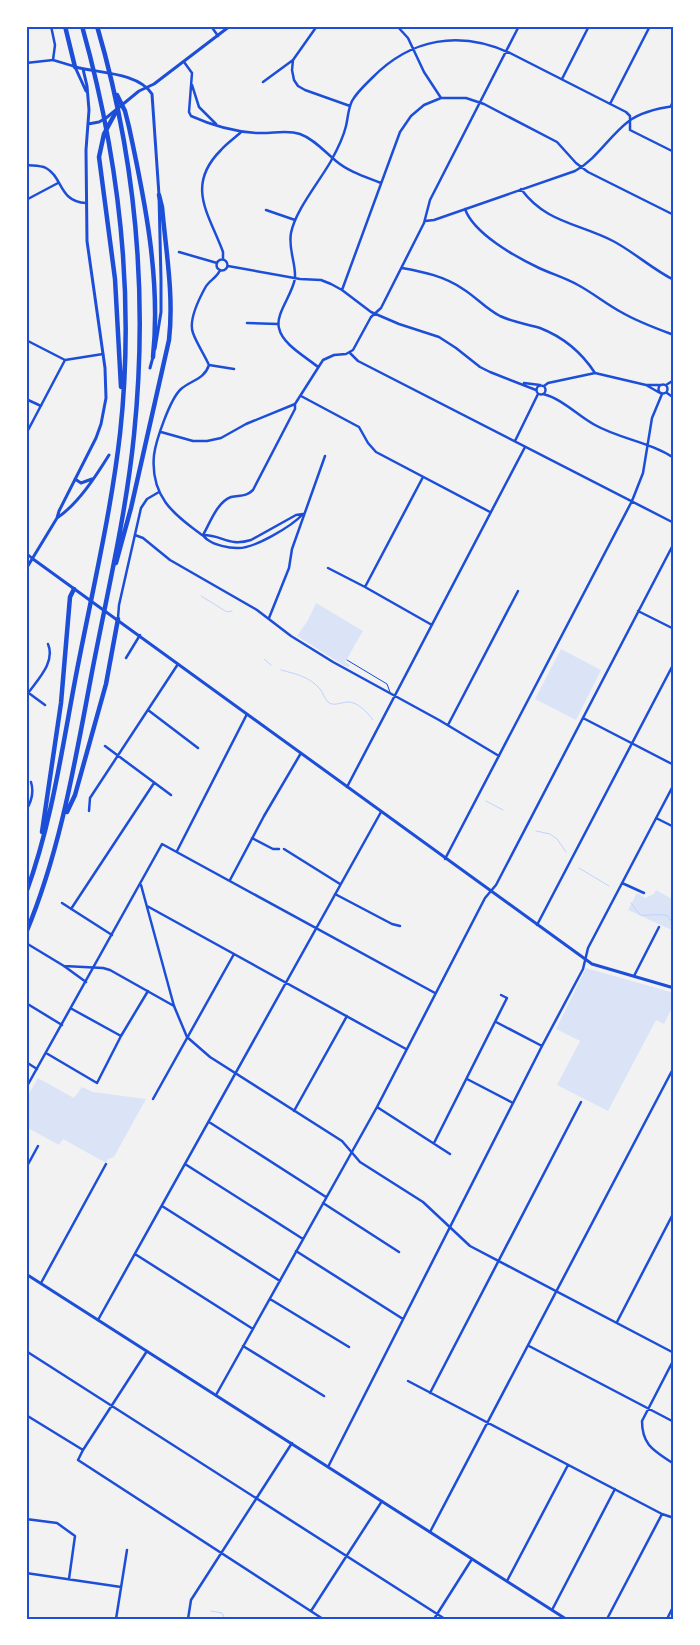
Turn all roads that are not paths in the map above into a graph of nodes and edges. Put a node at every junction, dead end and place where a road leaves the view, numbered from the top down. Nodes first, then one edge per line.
1 (51, 26) edge
2 (64, 26) edge
3 (82, 26) edge
4 (97, 26) edge
5 (210, 26) edge
6 (230, 26) edge
7 (317, 26) edge
8 (397, 26) edge
9 (519, 26) edge
10 (589, 26) edge
11 (650, 26) edge
12 (218, 36) junction
13 (413, 48) junction
14 (507, 51) junction
15 (52, 60) junction
16 (293, 60) junction
17 (26, 62) edge
18 (184, 62) junction
19 (75, 66) junction
20 (83, 69) junction
21 (562, 79) junction
22 (263, 82) dead end
23 (192, 84) junction
24 (113, 88) junction
25 (146, 88) junction
26 (87, 92) junction
27 (441, 98) junction
28 (674, 100) edge
29 (198, 103) junction
30 (480, 103) junction
31 (190, 104) junction
32 (610, 104) junction
33 (119, 106) junction
34 (350, 106) junction
35 (672, 106) edge
36 (204, 113) junction
37 (199, 120) junction
38 (630, 121) junction
39 (88, 124) junction
40 (218, 125) junction
41 (242, 132) junction
42 (674, 152) edge
43 (332, 158) junction
44 (26, 165) edge
45 (582, 167) junction
46 (58, 183) junction
47 (381, 183) junction
48 (520, 190) junction
49 (159, 195) junction
50 (26, 200) edge
51 (86, 203) junction
52 (465, 209) junction
53 (266, 210) dead end
54 (674, 215) edge
55 (295, 220) junction
56 (425, 221) junction
57 (179, 252) dead end
58 (222, 259) junction
59 (217, 263) junction
60 (228, 266) junction
61 (401, 268) junction
62 (220, 270) junction
63 (295, 278) junction
64 (674, 280) edge
65 (342, 290) junction
66 (375, 314) junction
67 (247, 323) dead end
68 (278, 324) junction
69 (674, 335) edge
70 (26, 340) edge
71 (350, 353) junction
72 (103, 354) junction
73 (153, 357) junction
74 (65, 360) junction
75 (209, 365) junction
76 (318, 367) junction
77 (150, 368) dead end
78 (234, 370) dead end
79 (595, 373) junction
80 (674, 380) edge
81 (520, 383) junction
82 (646, 385) junction
83 (661, 385) junction
84 (666, 385) junction
85 (542, 386) junction
86 (536, 390) junction
87 (667, 392) junction
88 (661, 393) junction
89 (538, 394) junction
90 (543, 394) junction
91 (301, 396) junction
92 (674, 398) edge
93 (26, 399) edge
94 (295, 404) junction
95 (41, 406) junction
96 (122, 406) junction
97 (161, 432) junction
98 (26, 434) edge
99 (515, 441) junction
100 (648, 446) junction
101 (525, 447) junction
102 (109, 455) dead end
103 (325, 456) dead end
104 (674, 458) edge
105 (423, 477) junction
106 (94, 478) junction
107 (75, 479) junction
108 (160, 492) junction
109 (632, 501) junction
110 (490, 512) junction
111 (303, 514) junction
112 (57, 518) junction
113 (674, 523) edge
114 (135, 535) junction
115 (203, 535) junction
116 (674, 543) edge
117 (26, 553) edge
118 (33, 559) junction
119 (26, 568) edge
120 (328, 568) dead end
121 (365, 587) junction
122 (74, 589) junction
123 (518, 591) dead end
124 (107, 598) junction
125 (638, 611) junction
126 (269, 618) junction
127 (118, 619) junction
128 (432, 625) junction
129 (674, 629) edge
130 (140, 635) junction
131 (48, 644) dead end
132 (126, 658) dead end
133 (347, 660) dead end
134 (178, 664) junction
135 (674, 664) edge
136 (27, 693) edge
137 (390, 693) junction
138 (395, 695) junction
139 (45, 705) dead end
140 (147, 710) junction
141 (247, 714) junction
142 (582, 718) junction
143 (448, 725) junction
144 (632, 744) junction
145 (105, 746) dead end
146 (198, 748) dead end
147 (301, 753) junction
148 (117, 756) junction
149 (499, 756) junction
150 (674, 766) edge
151 (31, 782) dead end
152 (154, 783) junction
153 (674, 784) edge
154 (347, 787) junction
155 (171, 796) dead end
156 (26, 810) edge
157 (89, 811) dead end
158 (381, 812) junction
159 (64, 818) junction
160 (656, 818) junction
161 (674, 827) edge
162 (252, 838) junction
163 (279, 849) dead end
164 (284, 849) dead end
165 (177, 851) junction
166 (39, 853) junction
167 (445, 858) junction
168 (230, 880) junction
169 (622, 883) junction
170 (140, 884) junction
171 (340, 884) junction
172 (490, 891) junction
173 (26, 893) edge
174 (644, 893) dead end
175 (335, 894) junction
176 (62, 903) dead end
177 (147, 906) junction
178 (71, 909) junction
179 (537, 925) junction
180 (400, 926) dead end
181 (659, 927) dead end
182 (316, 928) junction
183 (26, 933) edge
184 (112, 935) junction
185 (26, 943) edge
186 (234, 954) junction
187 (585, 959) junction
188 (64, 966) junction
189 (94, 968) junction
190 (634, 976) junction
191 (86, 982) junction
192 (286, 982) junction
193 (674, 988) edge
194 (148, 991) junction
195 (435, 993) junction
196 (501, 995) dead end
197 (26, 1003) edge
198 (174, 1006) junction
199 (71, 1008) junction
200 (347, 1016) junction
201 (496, 1022) junction
202 (62, 1025) junction
203 (121, 1036) junction
204 (187, 1036) junction
205 (542, 1046) junction
206 (406, 1049) junction
207 (46, 1053) junction
208 (26, 1062) edge
209 (674, 1067) edge
210 (37, 1069) junction
211 (235, 1073) junction
212 (467, 1079) junction
213 (26, 1088) edge
214 (153, 1099) dead end
215 (581, 1102) dead end
216 (513, 1103) junction
217 (376, 1107) junction
218 (294, 1111) junction
219 (209, 1122) junction
220 (434, 1143) junction
221 (38, 1146) dead end
222 (351, 1153) junction
223 (450, 1154) dead end
224 (106, 1164) dead end
225 (185, 1164) junction
226 (26, 1168) edge
227 (326, 1197) junction
228 (323, 1203) junction
229 (162, 1206) junction
230 (674, 1212) edge
231 (450, 1227) junction
232 (303, 1239) junction
233 (296, 1251) junction
234 (399, 1252) dead end
235 (135, 1254) junction
236 (498, 1262) junction
237 (26, 1274) edge
238 (280, 1281) junction
239 (41, 1283) junction
240 (556, 1291) junction
241 (270, 1298) junction
242 (403, 1319) junction
243 (98, 1320) junction
244 (616, 1322) junction
245 (253, 1329) junction
246 (243, 1346) junction
247 (528, 1346) junction
248 (349, 1347) dead end
249 (26, 1351) edge
250 (147, 1351) junction
251 (674, 1353) edge
252 (674, 1360) edge
253 (408, 1382) dead end
254 (430, 1393) junction
255 (216, 1395) junction
256 (324, 1396) dead end
257 (111, 1405) junction
258 (648, 1408) junction
259 (26, 1415) edge
260 (674, 1422) edge
261 (488, 1424) junction
262 (292, 1443) junction
263 (82, 1450) junction
264 (674, 1464) edge
265 (568, 1465) junction
266 (328, 1467) junction
267 (615, 1489) junction
268 (256, 1498) junction
269 (382, 1501) junction
270 (662, 1514) junction
271 (674, 1518) edge
272 (26, 1519) edge
273 (430, 1532) junction
274 (127, 1550) dead end
275 (221, 1554) junction
276 (346, 1556) junction
277 (472, 1559) junction
278 (26, 1573) edge
279 (69, 1579) junction
280 (508, 1581) junction
281 (121, 1587) junction
282 (674, 1605) edge
283 (552, 1610) junction
284 (311, 1611) junction
285 (437, 1614) junction
286 (561, 1617) edge
287 (116, 1619) edge
288 (188, 1619) edge
289 (323, 1619) edge
290 (434, 1619) edge
291 (445, 1619) edge
292 (566, 1619) edge
293 (607, 1619) edge
294 (667, 1619) edge

1 - 15 street
2 - 19 highway
3 - 96 highway
4 - 24 highway
5 - 12 street
6 - 12 main road
7 - 16 street
8 - 13 street
9 - 14 street
10 - 21 street
11 - 32 street
12 - 18 main road
13 - 14 street
13 - 27 street
13 - 34 street
14 - 21 street
14 - 30 street
15 - 17 street
15 - 19 street
16 - 22 street
16 - 34 street
18 - 23 street
18 - 25 main road
19 - 20 main road
19 - 26 main road
20 - 25 main road
20 - 26 main road
21 - 32 street
23 - 29 street
23 - 31 street
24 - 73 highway
24 - 124 highway
25 - 33 main road
25 - 49 main road
26 - 39 main road
27 - 30 street
27 - 47 street
28 - 35 street
29 - 31 street
29 - 36 street
30 - 45 street
30 - 56 street
31 - 37 street
32 - 38 street
33 - 39 main road
33 - 96 highway
34 - 43 street
35 - 38 street
36 - 37 street
36 - 40 street
37 - 40 street
38 - 42 street
38 - 45 street
39 - 51 main road
40 - 41 street
41 - 43 street
41 - 58 street
43 - 47 street
43 - 55 street
44 - 46 street
45 - 48 street
45 - 54 street
46 - 50 street
46 - 51 street
47 - 65 street
48 - 52 street
48 - 64 street
49 - 73 main road
49 - 124 highway
51 - 72 main road
52 - 56 street
52 - 69 street
53 - 55 street
55 - 63 street
56 - 61 street
57 - 59 street
58 - 59 street
58 - 60 street
59 - 62 street
60 - 62 street
60 - 63 street
61 - 66 street
61 - 79 street
62 - 75 street
63 - 65 street
63 - 68 street
65 - 66 street
66 - 71 street
66 - 81 street
67 - 68 street
68 - 76 street
70 - 74 street
71 - 76 street
71 - 99 street
72 - 74 street
72 - 107 main road
73 - 77 main road
74 - 95 street
75 - 78 street
75 - 97 street
76 - 91 street
79 - 82 street
79 - 85 street
80 - 84 street
81 - 85 street
81 - 86 street
82 - 83 street
82 - 88 street
83 - 84 street
83 - 88 street
84 - 87 street
85 - 86 street
85 - 90 street
86 - 89 street
87 - 88 street
87 - 92 street
88 - 100 street
89 - 90 street
89 - 99 street
90 - 100 street
91 - 94 street
91 - 105 street
93 - 95 street
94 - 97 street
94 - 115 street
95 - 98 street
96 - 166 highway
97 - 108 street
99 - 101 street
100 - 104 street
100 - 109 street
101 - 109 street
101 - 110 street
102 - 106 main road
103 - 111 street
105 - 110 street
105 - 121 street
106 - 107 main road
106 - 112 main road
107 - 112 main road
108 - 114 street
108 - 115 street
109 - 113 street
109 - 149 street
110 - 128 street
111 - 115 street
111 - 115 street
111 - 126 street
112 - 118 main road
114 - 126 street
114 - 127 street
116 - 125 street
117 - 118 street
118 - 119 main road
118 - 122 main road
120 - 121 street
121 - 128 street
122 - 127 main road
122 - 166 highway
123 - 143 street
124 - 159 highway
125 - 129 street
125 - 142 street
126 - 137 street
127 - 130 main road
127 - 159 highway
128 - 138 street
130 - 132 street
130 - 134 main road
131 - 136 street
133 - 137 lane
134 - 140 street
134 - 141 main road
135 - 144 street
136 - 139 street
137 - 138 street
138 - 143 street
138 - 154 street
140 - 146 street
140 - 148 street
141 - 147 main road
141 - 165 street
142 - 144 street
142 - 172 street
143 - 149 street
144 - 150 street
144 - 179 street
145 - 148 street
147 - 154 main road
147 - 162 street
148 - 152 street
148 - 157 street
149 - 167 street
151 - 156 street
152 - 155 street
152 - 178 street
153 - 160 street
154 - 158 main road
158 - 167 main road
158 - 171 street
159 - 183 highway
160 - 161 street
160 - 169 street
162 - 163 street
162 - 168 street
164 - 171 street
165 - 168 street
165 - 170 street
166 - 173 highway
167 - 172 main road
168 - 182 street
169 - 174 street
169 - 187 street
170 - 177 street
170 - 184 street
171 - 175 street
172 - 179 main road
172 - 195 street
175 - 180 street
175 - 182 street
176 - 178 street
177 - 186 street
177 - 198 street
178 - 184 street
179 - 187 main road
181 - 190 street
182 - 192 street
182 - 195 street
184 - 189 street
185 - 188 street
186 - 192 street
186 - 204 street
187 - 190 main road
187 - 205 street
188 - 189 street
188 - 191 street
189 - 191 street
189 - 194 street
190 - 193 main road
191 - 199 street
192 - 200 street
192 - 211 street
194 - 198 street
194 - 203 street
195 - 206 street
196 - 201 street
197 - 202 street
198 - 204 street
199 - 202 street
199 - 203 street
200 - 206 street
200 - 218 street
201 - 205 street
201 - 212 street
202 - 207 street
203 - 207 street
204 - 211 street
204 - 214 street
205 - 216 street
206 - 217 street
207 - 210 street
208 - 210 street
209 - 240 street
210 - 213 street
211 - 218 street
211 - 219 street
212 - 216 street
212 - 220 street
215 - 236 street
216 - 231 street
217 - 220 street
217 - 222 street
218 - 222 street
219 - 225 street
219 - 227 street
220 - 223 street
221 - 226 street
222 - 227 street
222 - 231 street
224 - 239 street
225 - 229 street
225 - 232 street
227 - 228 street
228 - 232 street
228 - 234 street
229 - 235 street
229 - 238 street
230 - 244 street
231 - 236 street
231 - 242 street
232 - 233 street
233 - 238 street
233 - 242 street
235 - 243 street
235 - 245 street
236 - 240 street
236 - 254 street
237 - 239 main road
238 - 241 street
239 - 243 main road
240 - 244 street
240 - 247 street
241 - 245 street
241 - 248 street
242 - 266 street
243 - 250 main road
244 - 251 street
245 - 246 street
246 - 255 street
246 - 256 street
247 - 258 street
247 - 261 street
249 - 257 street
250 - 255 main road
250 - 257 street
252 - 258 street
253 - 254 street
254 - 261 street
255 - 262 main road
257 - 263 street
257 - 268 street
258 - 260 street
258 - 264 street
259 - 263 street
261 - 265 street
261 - 273 street
262 - 266 main road
262 - 268 street
263 - 275 street
265 - 267 street
265 - 280 street
266 - 269 main road
267 - 270 street
267 - 283 street
268 - 275 street
268 - 276 street
269 - 273 main road
269 - 276 street
270 - 271 street
270 - 293 street
272 - 279 street
273 - 277 main road
274 - 281 street
275 - 284 street
275 - 288 street
276 - 284 street
276 - 285 street
277 - 280 main road
277 - 285 street
278 - 279 street
279 - 281 street
280 - 283 main road
281 - 287 street
282 - 294 street
283 - 286 main road
284 - 289 street
285 - 290 street
285 - 291 street
286 - 292 main road

